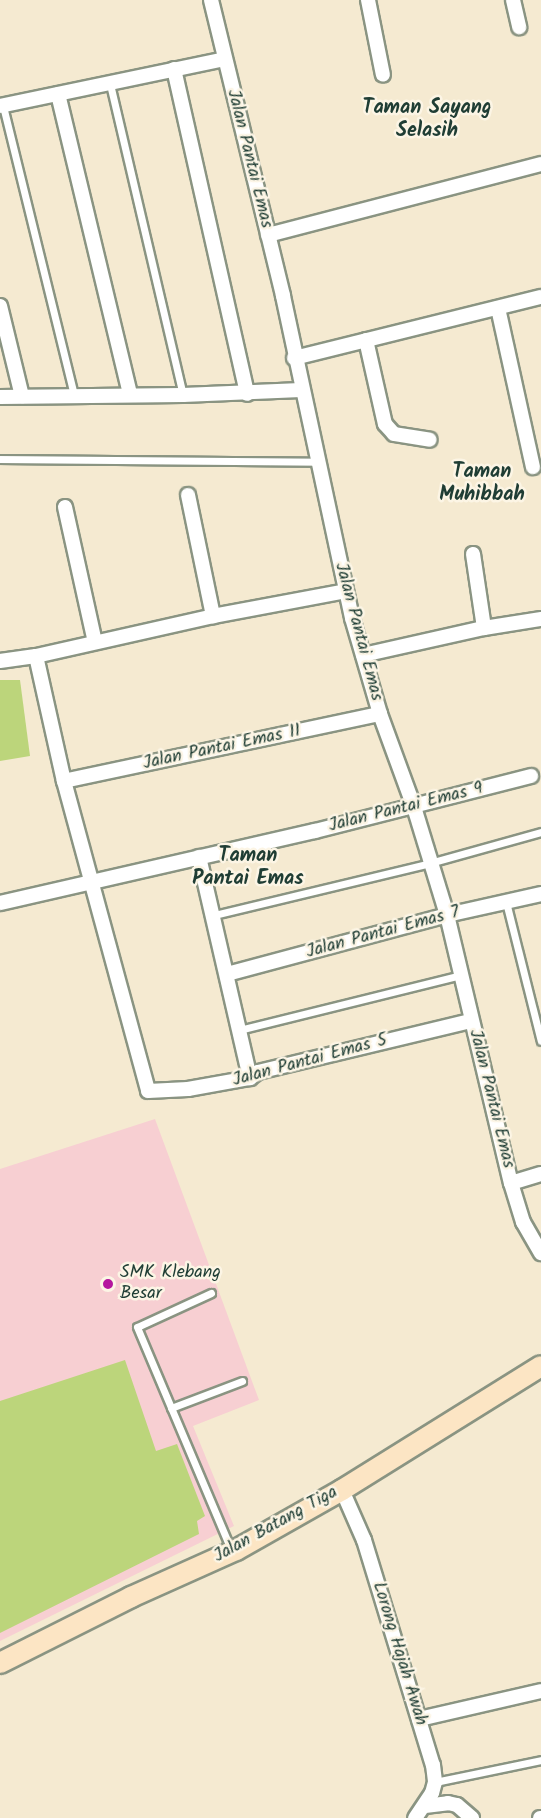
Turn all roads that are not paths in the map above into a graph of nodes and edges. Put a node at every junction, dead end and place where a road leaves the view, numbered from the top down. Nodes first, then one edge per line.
1 (211, 0) edge
2 (368, 0) edge
3 (513, 0) edge
4 (519, 27) dead end
5 (224, 59) junction
6 (174, 69) junction
7 (383, 75) dead end
8 (110, 84) junction
9 (58, 94) junction
10 (2, 106) edge
11 (541, 164) edge
12 (268, 235) junction
13 (541, 297) edge
14 (0, 306) edge
15 (498, 308) junction
16 (366, 340) junction
17 (294, 358) junction
18 (301, 390) junction
19 (130, 394) junction
20 (247, 394) junction
21 (74, 395) junction
22 (183, 395) junction
23 (0, 396) edge
24 (22, 396) junction
25 (430, 440) dead end
26 (0, 459) edge
27 (318, 462) junction
28 (533, 467) dead end
29 (188, 495) dead end
30 (64, 507) dead end
31 (473, 554) dead end
32 (346, 591) junction
33 (213, 616) junction
34 (541, 619) edge
35 (484, 628) junction
36 (95, 642) junction
37 (363, 655) junction
38 (36, 656) junction
39 (0, 661) edge
40 (380, 714) junction
41 (531, 776) dead end
42 (64, 781) junction
43 (414, 807) junction
44 (541, 832) edge
45 (200, 857) junction
46 (430, 863) junction
47 (92, 883) junction
48 (541, 894) edge
49 (506, 902) junction
50 (0, 903) edge
51 (214, 915) junction
52 (447, 915) junction
53 (227, 974) junction
54 (461, 975) junction
55 (471, 1021) junction
56 (238, 1030) junction
57 (541, 1041) edge
58 (250, 1078) junction
59 (541, 1174) edge
60 (511, 1183) junction
61 (541, 1253) edge
62 (210, 1293) dead end
63 (541, 1366) edge
64 (242, 1381) dead end
65 (171, 1408) junction
66 (342, 1490) junction
67 (232, 1552) junction
68 (0, 1663) edge
69 (541, 1691) edge
70 (419, 1719) junction
71 (541, 1761) edge
72 (435, 1782) junction
73 (425, 1806) junction
74 (415, 1818) edge
75 (472, 1818) edge

1 - 5 street, Jalan Pantai Emas
2 - 7 street
3 - 4 street
5 - 6 street
5 - 12 street, Jalan Pantai Emas
6 - 8 street
6 - 20 street
8 - 9 street
8 - 22 lane
9 - 10 street
9 - 19 street
10 - 21 lane
11 - 12 street
12 - 17 street, Jalan Pantai Emas
13 - 15 street
14 - 24 street
15 - 16 street
15 - 28 street
16 - 17 street
16 - 25 street
17 - 18 street, Jalan Pantai Emas
18 - 20 street
18 - 27 street, Jalan Pantai Emas
19 - 21 street
19 - 22 street
20 - 22 street
21 - 24 street
23 - 24 street
26 - 27 lane
27 - 32 street, Jalan Pantai Emas
29 - 33 street
30 - 36 street
31 - 35 street
32 - 33 street
32 - 37 street, Jalan Pantai Emas
33 - 36 street
34 - 35 street
35 - 37 street
36 - 38 street
37 - 40 street, Jalan Pantai Emas
38 - 39 street
38 - 42 street
40 - 42 street, Jalan Pantai Emas 11
40 - 43 street, Jalan Pantai Emas
41 - 43 street, Jalan Pantai Emas 9
42 - 47 street
43 - 45 street, Jalan Pantai Emas 9
43 - 46 street, Jalan Pantai Emas
44 - 46 lane
45 - 47 street, Jalan Pantai Emas 9
45 - 51 street
46 - 51 lane
46 - 52 street, Jalan Pantai Emas
47 - 50 street, Jalan Pantai Emas 9
47 - 58 street, Jalan Pantai Emas 5
48 - 49 street, Jalan Pantai Emas 7
49 - 52 street, Jalan Pantai Emas 7
49 - 57 lane
51 - 53 street
52 - 53 street, Jalan Pantai Emas 7
52 - 54 street, Jalan Pantai Emas
53 - 56 street
54 - 55 street, Jalan Pantai Emas
54 - 56 lane
55 - 58 street, Jalan Pantai Emas 5
55 - 60 street, Jalan Pantai Emas
56 - 58 street
59 - 60 street
60 - 61 street, Jalan Pantai Emas
62 - 65 lane
63 - 66 main road, Jalan Batang Tiga
64 - 65 lane
65 - 67 lane
66 - 67 main road, Jalan Batang Tiga
66 - 70 street, Lorong Hajah Awah
67 - 68 main road, Jalan Batang Tiga
69 - 70 street
70 - 72 street, Lorong Hajah Awah
71 - 72 lane
72 - 73 street
73 - 74 street
73 - 75 street

